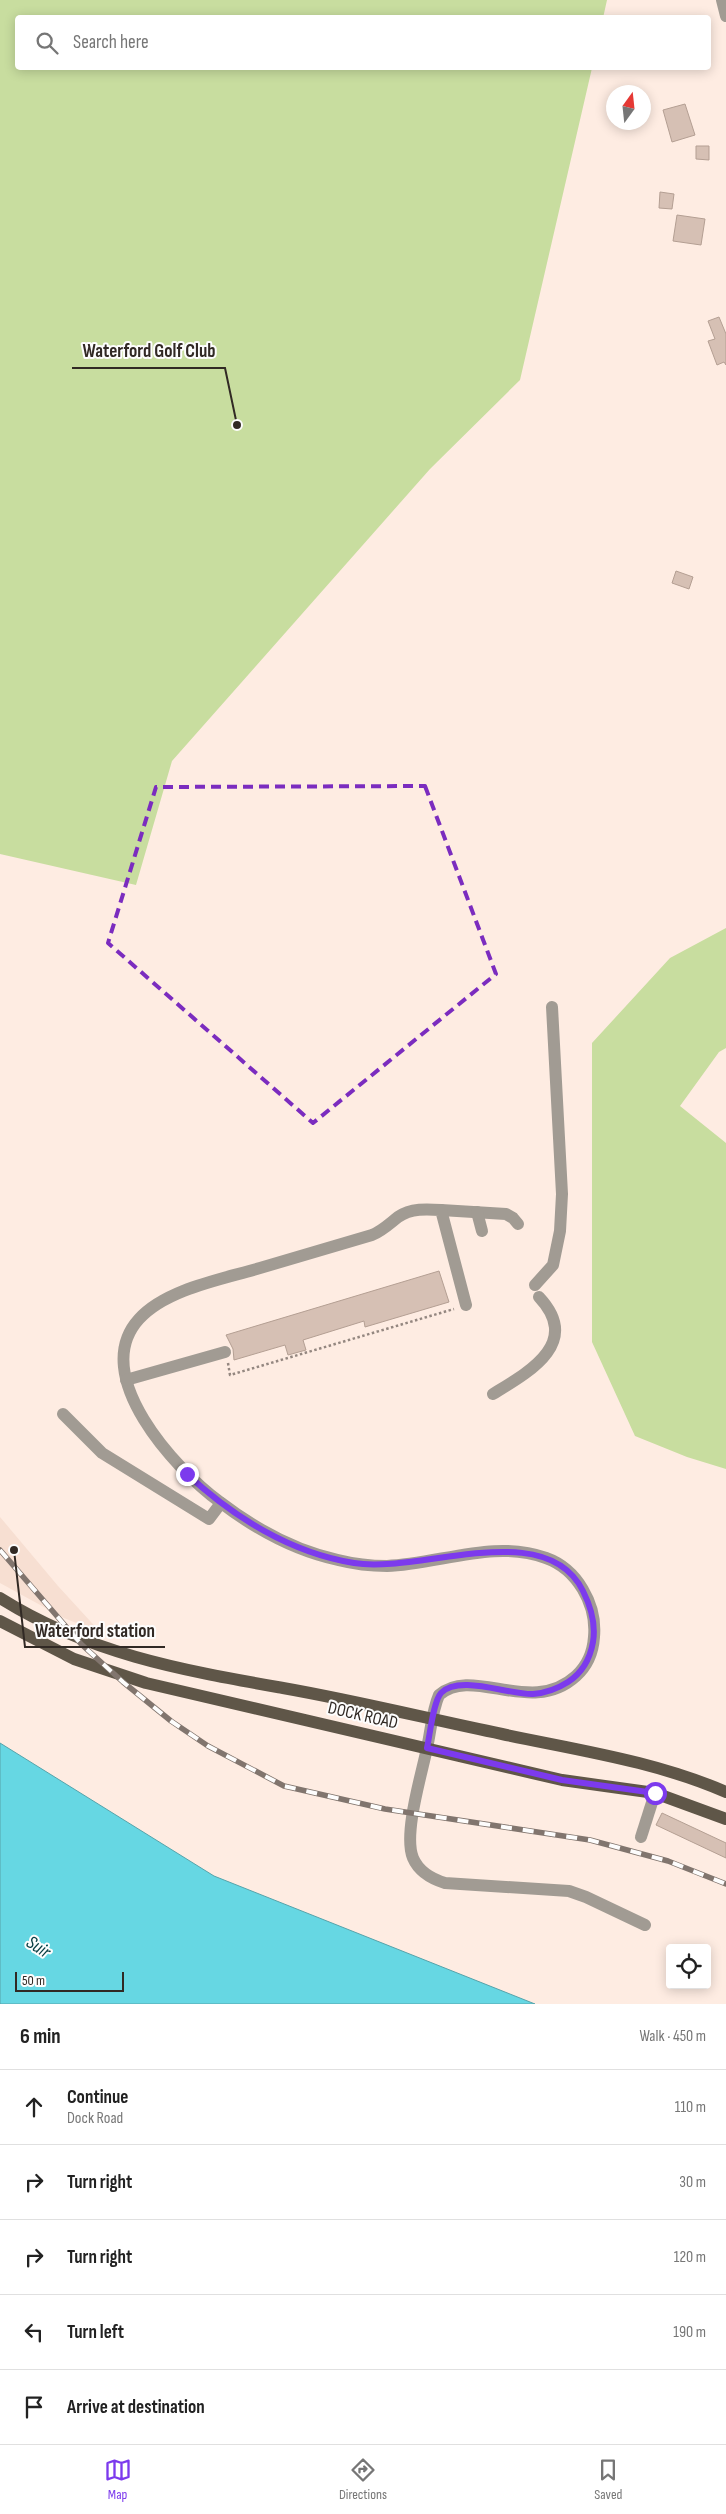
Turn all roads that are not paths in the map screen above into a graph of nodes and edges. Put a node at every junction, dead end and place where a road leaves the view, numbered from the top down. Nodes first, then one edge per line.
1 (722, 0) edge
2 (726, 16) edge
3 (552, 1007) dead end
4 (441, 1210) junction
5 (477, 1212) junction
6 (518, 1224) dead end
7 (482, 1231) dead end
8 (466, 1305) road end
9 (225, 1352) road end
10 (126, 1380) junction
11 (493, 1394) dead end
12 (63, 1414) dead end
13 (221, 1503) junction
14 (0, 1598) edge
15 (0, 1621) edge
16 (433, 1720) junction
17 (427, 1748) junction
18 (726, 1792) edge
19 (655, 1793) junction
20 (726, 1819) edge
21 (641, 1837) dead end
22 (645, 1925) dead end

1 - 2 street
3 - 11 street
4 - 5 street
4 - 8 street
4 - 10 street
5 - 6 street
5 - 7 street
9 - 10 street
10 - 13 street
12 - 13 street
13 - 16 street
14 - 16 main road, DOCK ROAD
15 - 17 main road, DOCK ROAD
16 - 17 street
16 - 18 main road, DOCK ROAD
17 - 19 main road, DOCK ROAD
17 - 22 street
19 - 20 main road, DOCK ROAD
19 - 21 street

